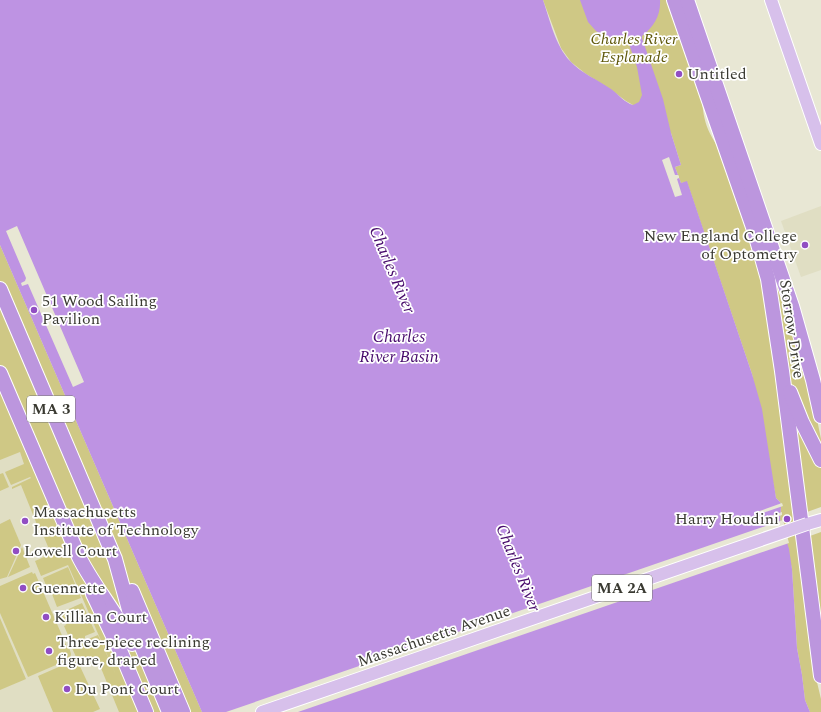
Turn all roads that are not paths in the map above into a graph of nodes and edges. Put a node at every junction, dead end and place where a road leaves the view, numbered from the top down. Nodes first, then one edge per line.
1 (674, 0) edge
2 (687, 0) edge
3 (772, 0) edge
4 (821, 144) edge
5 (0, 290) edge
6 (789, 295) junction
7 (782, 371) junction
8 (0, 373) edge
9 (821, 377) edge
10 (821, 416) edge
11 (821, 460) edge
12 (821, 520) edge
13 (103, 529) junction
14 (79, 557) junction
15 (816, 642) junction
16 (821, 657) edge
17 (821, 676) edge
18 (146, 712) edge
19 (161, 712) edge
20 (170, 712) edge
21 (183, 712) edge
22 (262, 712) edge

1 - 7 highway, Storrow Drive
2 - 6 highway, Storrow Drive
3 - 4 main road
5 - 13 highway, MA 3
6 - 9 highway
6 - 10 highway, Storrow Drive
7 - 11 highway
7 - 15 highway, Storrow Drive
8 - 14 highway, MA 3
12 - 22 main road, Massachusetts Avenue / MA 2A, bridge
13 - 20 highway, MA 3
13 - 21 highway
14 - 18 highway
14 - 19 highway, MA 3
15 - 16 highway
15 - 17 highway, Storrow Drive

